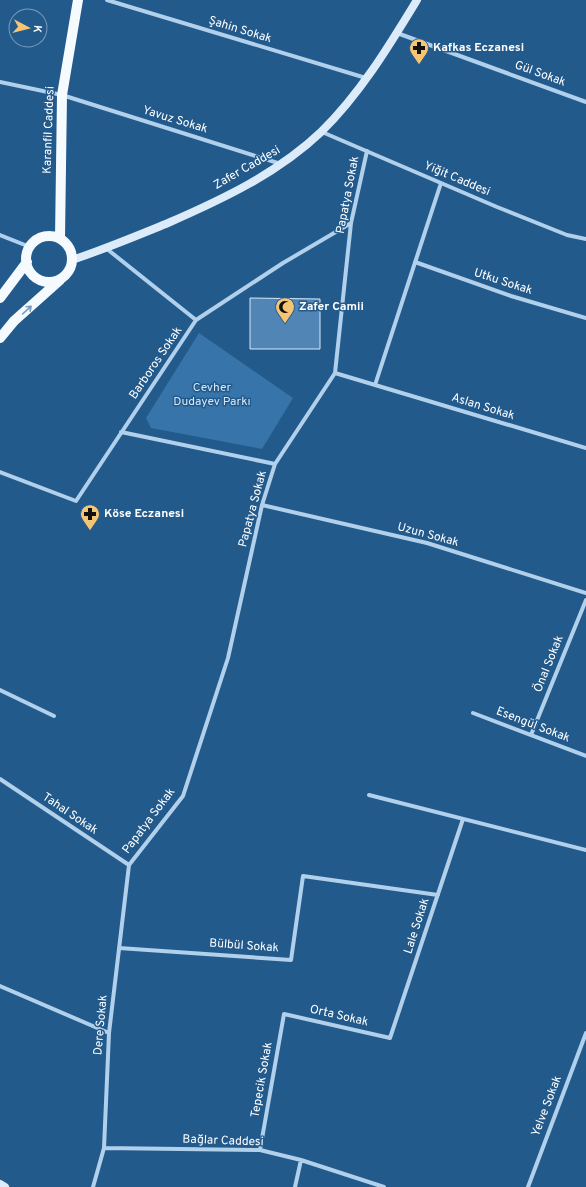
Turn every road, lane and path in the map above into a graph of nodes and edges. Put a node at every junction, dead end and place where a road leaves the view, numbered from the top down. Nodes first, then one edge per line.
1 (78, 0) edge
2 (107, 0) edge
3 (417, 0) edge
4 (397, 33) junction
5 (367, 78) junction
6 (0, 82) edge
7 (62, 95) junction
8 (586, 102) edge
9 (322, 132) junction
10 (367, 151) junction
11 (283, 165) junction
12 (441, 183) junction
13 (351, 223) junction
14 (0, 235) edge
15 (60, 238) junction
16 (586, 239) edge
17 (30, 247) junction
18 (108, 249) junction
19 (72, 260) junction
20 (27, 262) junction
21 (415, 262) junction
22 (62, 278) junction
23 (0, 298) edge
24 (586, 318) edge
25 (196, 320) junction
26 (0, 338) edge
27 (335, 373) junction
28 (375, 385) junction
29 (121, 432) junction
30 (586, 448) edge
31 (275, 464) junction
32 (0, 472) edge
33 (262, 504) junction
34 (586, 593) edge
35 (586, 600) edge
36 (0, 690) edge
37 (473, 713) dead end
38 (54, 716) dead end
39 (531, 735) junction
40 (586, 756) edge
41 (0, 779) edge
42 (369, 795) dead end
43 (463, 819) junction
44 (586, 850) edge
45 (129, 865) junction
46 (438, 895) junction
47 (119, 948) junction
48 (0, 986) edge
49 (284, 1014) joint
50 (109, 1033) junction
51 (586, 1033) edge
52 (390, 1038) joint
53 (104, 1148) junction
54 (260, 1150) junction
55 (301, 1160) junction
56 (0, 1184) edge
57 (5, 1187) edge
58 (94, 1187) edge
59 (295, 1187) edge
60 (384, 1187) edge
61 (528, 1187) edge

1 - 7 main road, Karanfil Caddesi
2 - 5 street, Şahin Sokak
3 - 4 main road, Zafer Caddesi
4 - 5 main road, Zafer Caddesi
4 - 8 street, Gül Sokak
5 - 9 main road, Zafer Caddesi
6 - 7 street, Yavuz Sokak
7 - 11 street, Yavuz Sokak
7 - 15 main road, Karanfil Caddesi
9 - 10 street, Yiğit Caddesi
9 - 11 main road, Zafer Caddesi
10 - 12 street, Yiğit Caddesi
10 - 13 street, Papatya Sokak
11 - 18 main road, Zafer Caddesi
12 - 16 street, Yiğit Caddesi
12 - 21 street
13 - 25 street, Barboros Sokak
13 - 27 street, Papatya Sokak
14 - 17 street
15 - 17 main road
15 - 19 main road
17 - 20 main road
18 - 19 main road, Zafer Caddesi
18 - 25 street
19 - 22 main road
20 - 22 main road
20 - 23 main road
21 - 24 street, Utku Sokak
21 - 28 street
26 -> 22 main road
25 - 29 street, Barboros Sokak
27 - 28 street, Aslan Sokak
27 - 31 street, Papatya Sokak
28 - 30 street, Aslan Sokak
29 - 31 street
29 - 32 street, Barboros Sokak
31 - 33 street, Papatya Sokak
33 - 34 street, Uzun Sokak
33 - 45 street, Papatya Sokak
35 - 39 street, Önal Sokak
36 - 38 street
37 - 39 street, Esengül Sokak
39 - 40 street, Esengül Sokak
41 - 45 street, Tahal Sokak
42 - 43 street
43 - 44 street
43 - 46 street, Lale Sokak
45 - 47 street, Dere Sokak
46 - 47 street, Bülbül Sokak
46 - 52 street, Lale Sokak
47 - 50 street, Dere Sokak
48 - 50 street
49 - 52 street, Orta Sokak
49 - 54 street, Tepecik Sokak
50 - 53 street, Dere Sokak
51 - 61 street, Yelve Sokak
53 - 54 street, Bağlar Caddesi
53 - 58 street, Dere Sokak
54 - 55 street, Bağlar Caddesi
55 - 59 street
55 - 60 street, Bağlar Caddesi
56 - 57 main road

